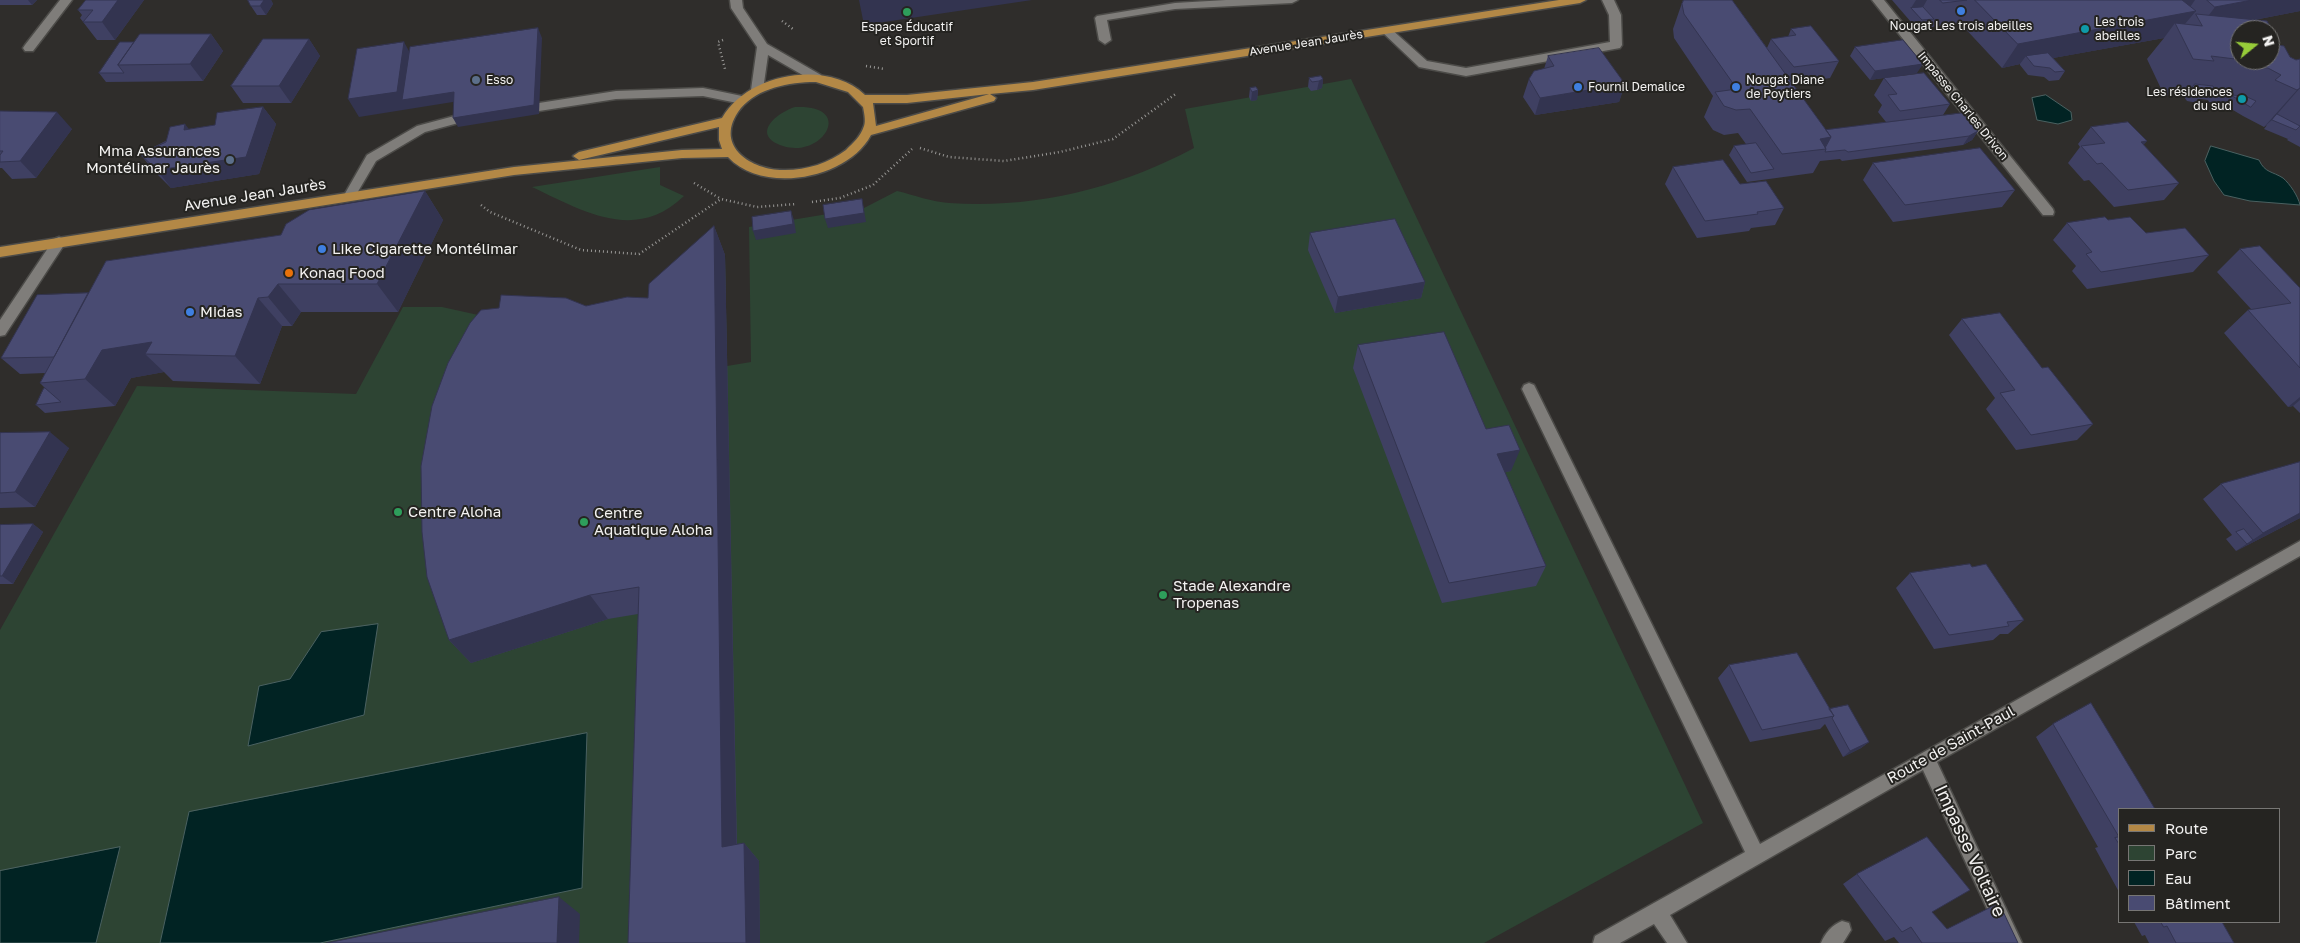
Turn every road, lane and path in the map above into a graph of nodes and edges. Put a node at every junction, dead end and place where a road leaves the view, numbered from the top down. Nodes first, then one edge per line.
1 (66, 0) edge
2 (736, 0) edge
3 (1292, 0) edge
4 (1580, 0) edge
5 (1608, 0) edge
6 (1878, 0) edge
7 (1386, 30) junction
8 (1105, 40) dead end
9 (762, 47) junction
10 (29, 48) dead end
11 (817, 78) junction
12 (1033, 86) junction
13 (757, 90) junction
14 (865, 99) junction
15 (742, 100) junction
16 (539, 107) dead end
17 (458, 119) edge
18 (727, 121) junction
19 (869, 132) junction
20 (730, 153) junction
21 (514, 171) junction
22 (349, 197) junction
23 (2048, 212) dead end
24 (59, 242) junction
25 (0, 252) edge
26 (0, 331) edge
27 (1529, 389) dead end
28 (2300, 548) edge
29 (1927, 758) junction
30 (1756, 854) junction
31 (1657, 912) junction
32 (1602, 943) edge
33 (1678, 943) edge
34 (2013, 943) edge

1 - 10 street
2 - 9 street
3 - 8 street
4 - 7 main road, Avenue Jean Jaurès
5 - 7 street
6 - 23 street, Impasse Charles Drivon
7 - 12 main road, Avenue Jean Jaurès
9 - 11 street
9 - 13 street
11 - 13 main road
11 - 14 main road
12 - 14 main road, Avenue Jean Jaurès
12 - 19 main road, Avenue Jean Jaurès
13 - 15 main road
14 - 19 main road
15 - 16 street
15 - 18 main road
17 - 22 street
18 - 20 main road
18 - 21 main road, Avenue Jean Jaurès
19 - 20 main road
20 - 21 main road, Avenue Jean Jaurès
21 - 22 main road, Avenue Jean Jaurès
22 - 24 main road, Avenue Jean Jaurès
24 - 25 main road, Avenue Jean Jaurès
24 - 26 street
27 - 30 street
28 - 29 street, Route de Saint-Paul
29 - 30 street, Route de Saint-Paul
29 - 34 street, Impasse Voltaire
30 - 31 street, Route de Saint-Paul
31 - 32 street, Route de Saint-Paul
31 - 33 street

